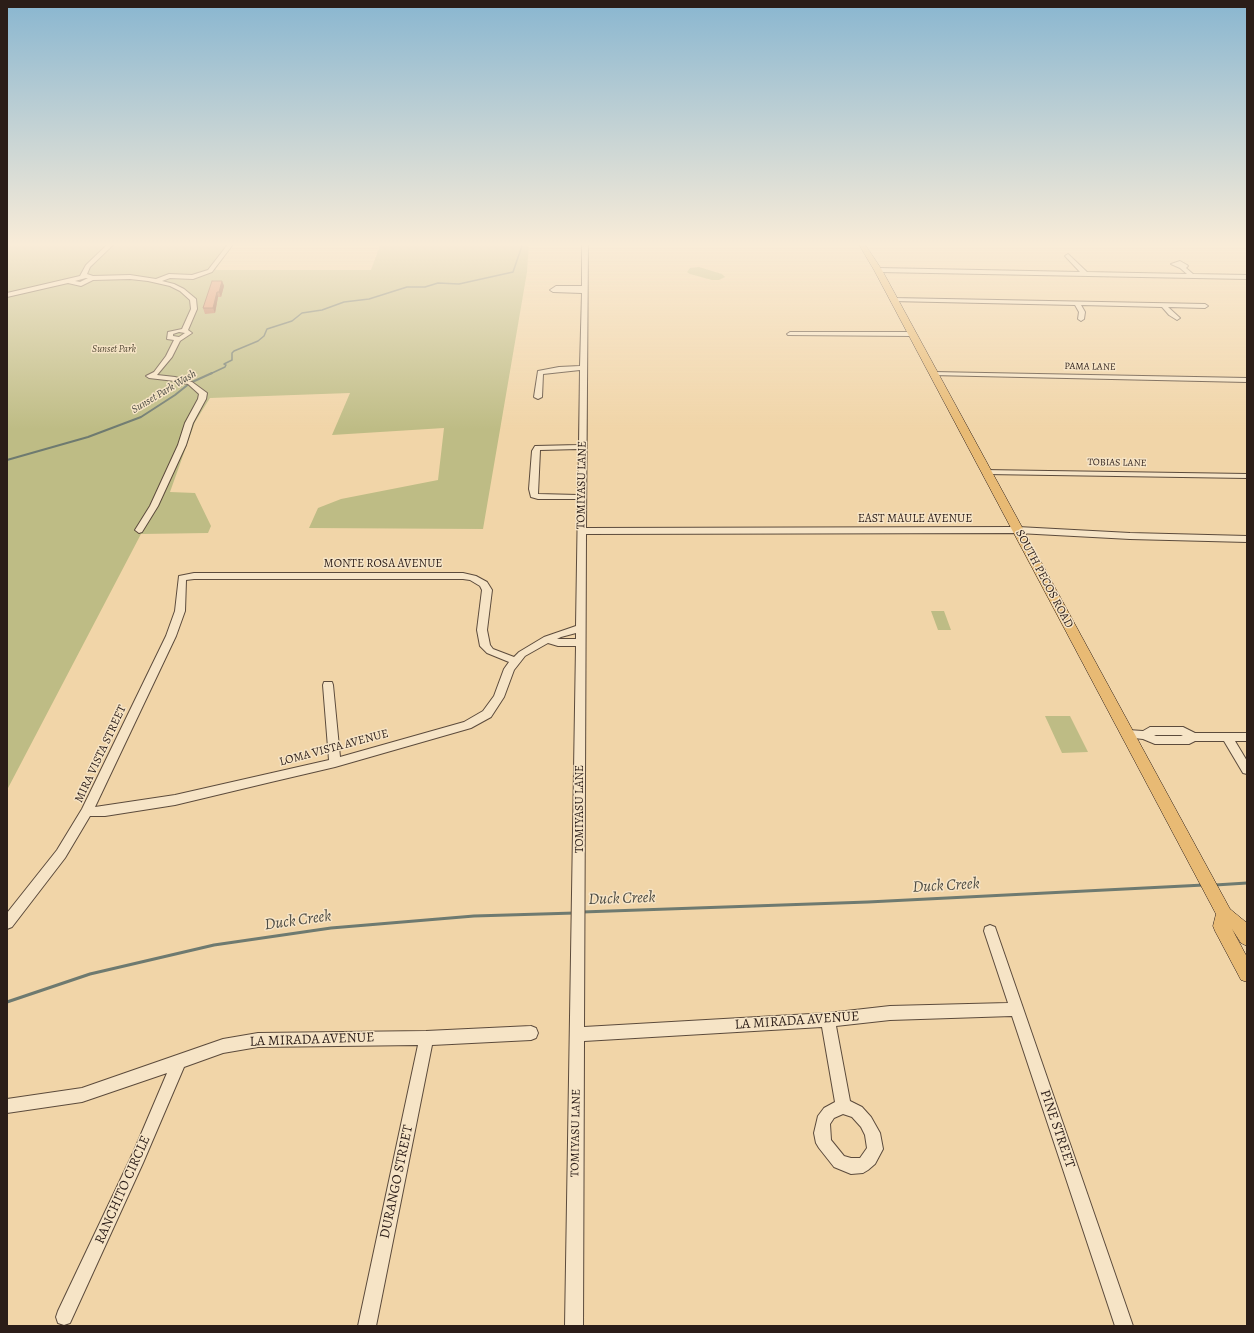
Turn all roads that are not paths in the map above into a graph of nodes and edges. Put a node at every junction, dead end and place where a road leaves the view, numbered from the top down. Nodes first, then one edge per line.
1 (186, 305) edge
2 (194, 305) edge
3 (584, 305) edge
4 (896, 305) edge
5 (1078, 305) edge
6 (1129, 305) edge
7 (1164, 306) junction
8 (1205, 306) dead end
9 (1177, 318) dead end
10 (1081, 319) dead end
11 (182, 330) junction
12 (790, 334) dead end
13 (911, 334) junction
14 (175, 339) junction
15 (584, 371) junction
16 (933, 374) junction
17 (1247, 380) edge
18 (538, 397) dead end
19 (583, 447) junction
20 (986, 472) junction
21 (1247, 476) edge
22 (582, 497) junction
23 (139, 530) dead end
24 (1018, 530) junction
25 (582, 531) junction
26 (1247, 539) edge
27 (182, 578) joint
28 (581, 628) junction
29 (546, 640) junction
30 (581, 642) junction
31 (515, 661) junction
32 (328, 685) dead end
33 (1128, 734) junction
34 (1227, 737) junction
35 (1247, 737) edge
36 (334, 763) junction
37 (1247, 770) edge
38 (87, 812) junction
39 (1225, 912) junction
40 (7, 923) edge
41 (990, 931) dead end
42 (1247, 938) edge
43 (1247, 974) edge
44 (1017, 1009) junction
45 (828, 1020) junction
46 (531, 1033) dead end
47 (578, 1034) junction
48 (426, 1038) junction
49 (179, 1061) junction
50 (7, 1106) edge
51 (843, 1106) dead end
52 (64, 1317) dead end
53 (367, 1326) edge
54 (574, 1326) edge
55 (1124, 1326) edge

1 - 11 street
2 - 11 street
3 - 15 street, TOMIYASU LANE
4 - 13 main road, SOUTH PECOS ROAD
5 - 10 street
6 - 7 street
7 - 8 street
7 - 9 street
11 - 14 street
11 - 14 street
12 - 13 street
13 - 16 main road, SOUTH PECOS ROAD
14 - 23 street
15 - 18 street
15 - 19 street, TOMIYASU LANE
16 - 17 street, PAMA LANE
16 - 20 main road, SOUTH PECOS ROAD
19 - 22 street, TOMIYASU LANE
19 - 22 street
20 - 21 street, TOBIAS LANE
20 - 24 main road, SOUTH PECOS ROAD
22 - 25 street, TOMIYASU LANE
24 - 25 street, EAST MAULE AVENUE
24 - 26 street, EAST MAULE AVENUE
24 - 33 main road, SOUTH PECOS ROAD
25 - 28 street, TOMIYASU LANE
27 - 31 street, MONTE ROSA AVENUE
27 - 38 street, MIRA VISTA STREET
28 - 29 street, LOMA VISTA AVENUE
28 - 30 street, TOMIYASU LANE
29 - 30 street
29 - 31 street, LOMA VISTA AVENUE
30 - 47 street, TOMIYASU LANE
31 - 36 street, LOMA VISTA AVENUE
32 - 36 street
33 - 34 street
33 - 39 main road, SOUTH PECOS ROAD
34 - 35 street
34 - 37 street
36 - 38 street, LOMA VISTA AVENUE
38 - 40 street, MIRA VISTA STREET
39 - 42 main road
39 - 43 main road, SOUTH PECOS ROAD
41 - 44 street, PINE STREET
44 - 45 street, LA MIRADA AVENUE
44 - 55 street, PINE STREET
45 - 47 street, LA MIRADA AVENUE
45 - 51 street
46 - 48 street, LA MIRADA AVENUE
47 - 54 street, TOMIYASU LANE
48 - 49 street, LA MIRADA AVENUE
48 - 53 street, DURANGO STREET
49 - 50 street, LA MIRADA AVENUE
49 - 52 street, RANCHITO CIRCLE

